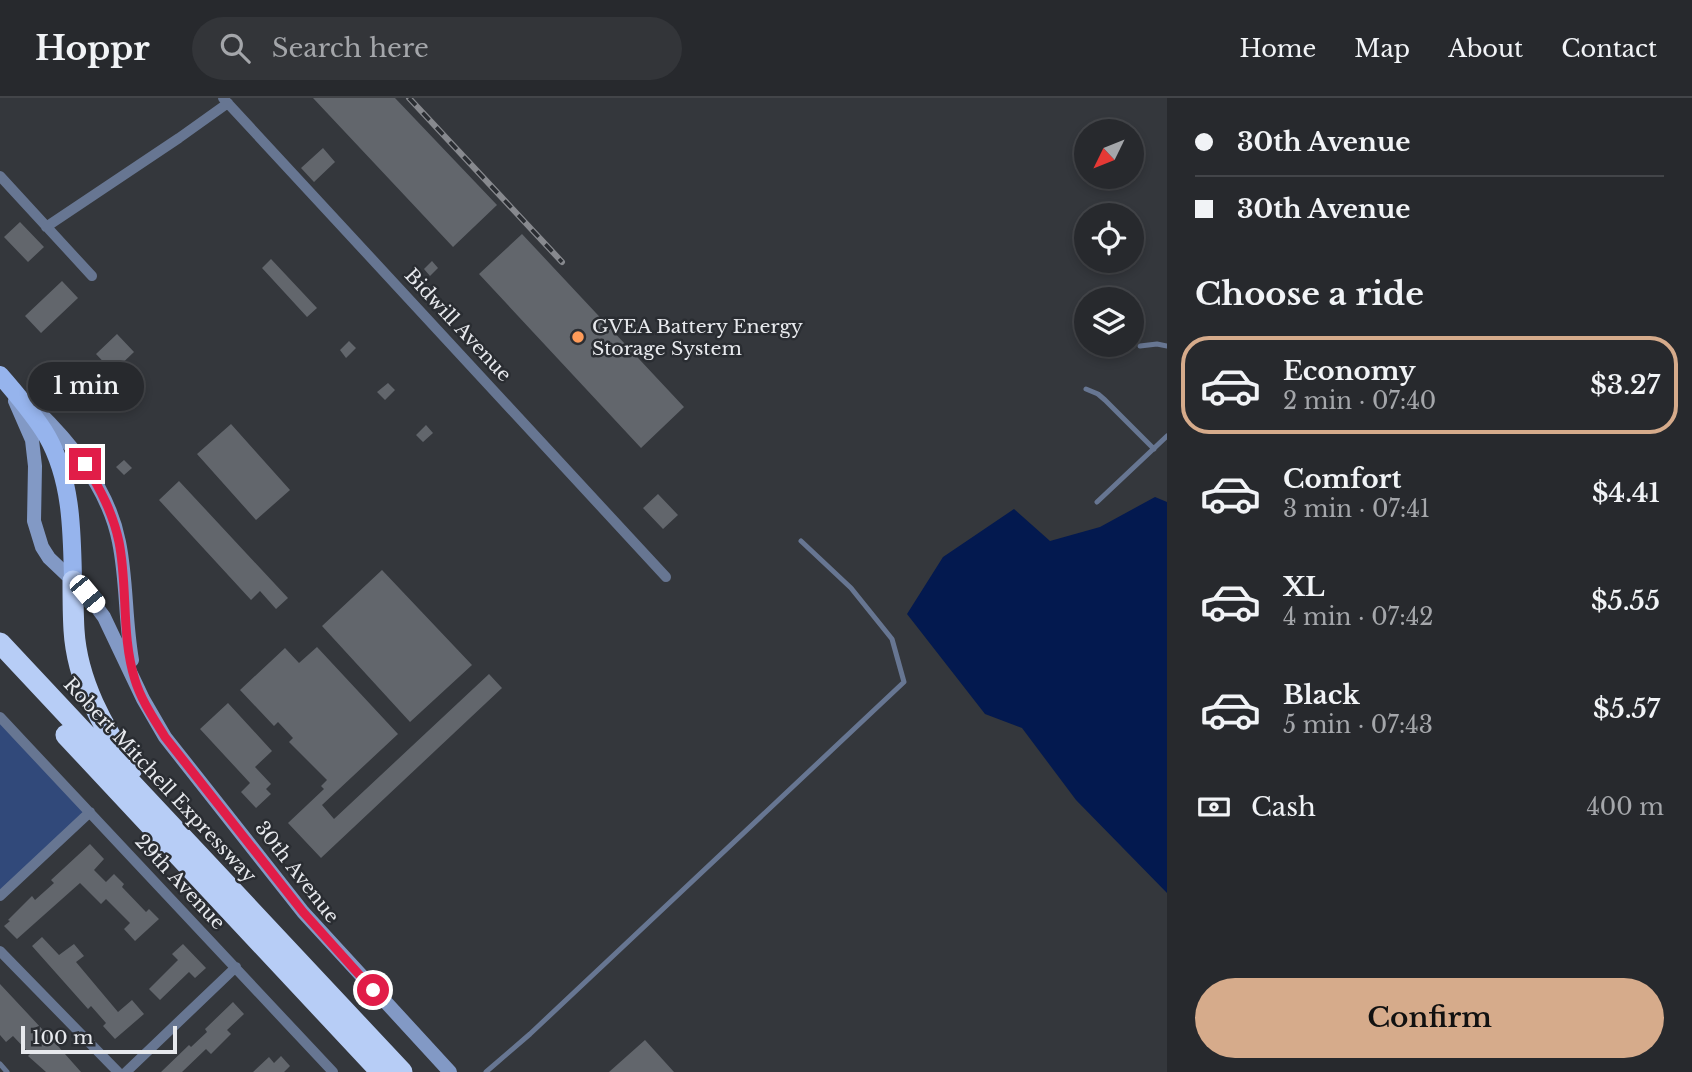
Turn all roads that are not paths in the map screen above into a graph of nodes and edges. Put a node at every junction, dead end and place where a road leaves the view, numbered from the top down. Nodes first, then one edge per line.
1 (225, 101) edge
2 (0, 176) edge
3 (46, 227) junction
4 (92, 276) dead end
5 (1144, 346) edge
6 (1167, 346) edge
7 (0, 376) edge
8 (1086, 389) dead end
9 (1167, 436) edge
10 (1154, 449) junction
11 (1097, 502) dead end
12 (801, 541) dead end
13 (666, 577) dead end
14 (73, 581) junction
15 (0, 643) edge
16 (0, 665) edge
17 (135, 679) junction
18 (0, 717) edge
19 (90, 812) junction
20 (236, 895) junction
21 (0, 896) edge
22 (0, 951) edge
23 (236, 967) junction
24 (0, 1064) edge
25 (7, 1072) edge
26 (118, 1072) edge
27 (126, 1072) edge
28 (333, 1072) edge
29 (381, 1072) edge
30 (402, 1072) edge
31 (450, 1072) edge
32 (486, 1072) edge

1 - 3 street
1 - 13 street, Bidwill Avenue
2 - 3 street
3 - 4 street
5 - 6 lane
7 - 14 main road
7 - 14 main road, 30th Avenue
7 - 17 main road, 30th Avenue
8 - 10 lane
9 - 10 lane
10 - 11 lane
12 - 32 lane
14 - 17 main road, 30th Avenue
14 - 20 highway
15 - 20 highway, Robert Mitchell Expressway
16 - 29 highway, Robert Mitchell Expressway
17 - 31 main road, 30th Avenue
18 - 19 street, 29th Avenue
19 - 21 street
19 - 23 street, 29th Avenue
20 - 30 highway, Robert Mitchell Expressway
22 - 26 street
23 - 27 street
23 - 28 street, 29th Avenue
24 - 25 lane

